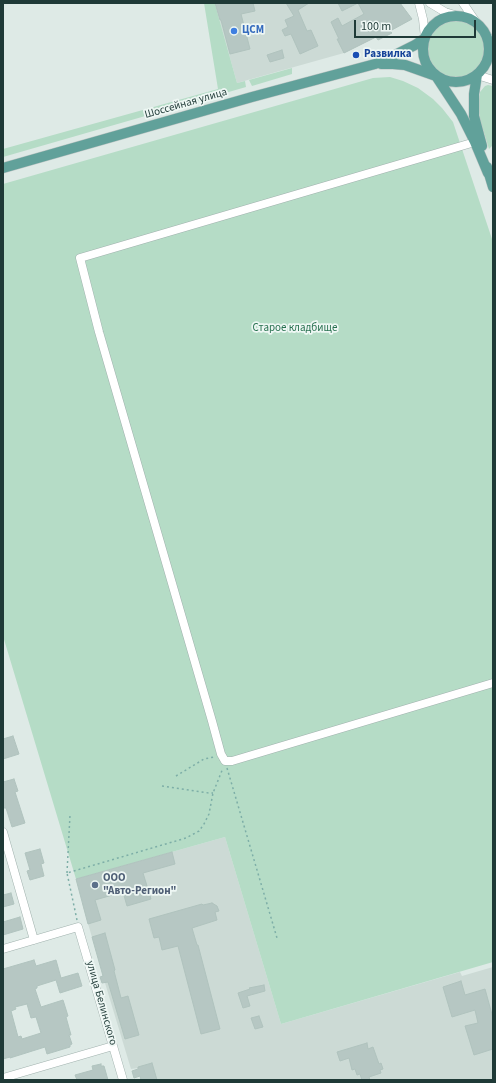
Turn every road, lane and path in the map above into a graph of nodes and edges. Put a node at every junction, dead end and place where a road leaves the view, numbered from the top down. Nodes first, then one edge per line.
1 (419, 3) edge
2 (430, 3) edge
3 (463, 3) edge
4 (461, 17) junction
5 (481, 28) junction
6 (425, 38) junction
7 (493, 43) edge
8 (375, 64) junction
9 (477, 75) junction
10 (436, 76) junction
11 (493, 80) edge
12 (475, 142) junction
13 (3, 168) edge
14 (488, 173) junction
15 (493, 187) edge
16 (493, 683) edge
17 (225, 761) junction
18 (176, 776) dead end
19 (162, 786) dead end
20 (213, 793) junction
21 (70, 815) dead end
22 (4, 837) edge
23 (67, 873) junction
24 (78, 927) junction
25 (277, 938) dead end
26 (34, 940) junction
27 (3, 949) edge
28 (113, 1046) junction
29 (3, 1078) edge
30 (123, 1080) edge

1 - 6 street
2 - 4 street
3 - 5 street
4 - 5 main road
4 - 6 main road
5 - 7 street
5 - 9 main road
6 - 8 main road, Шоссейная улица
6 - 10 main road
8 - 10 main road, Шоссейная улица
8 - 13 main road, Шоссейная улица
9 - 10 main road
9 - 11 street
9 - 14 main road
10 - 12 main road
12 - 14 main road
12 - 17 street
14 - 15 main road
16 - 17 street
17 - 18 path
17 - 20 path
17 - 25 path
19 - 20 path
20 - 23 path
21 - 23 path
22 - 26 street
23 - 24 path
24 - 26 street
24 - 28 street, улица Белинского
26 - 27 street
28 - 29 street
28 - 30 street, улица Белинского

